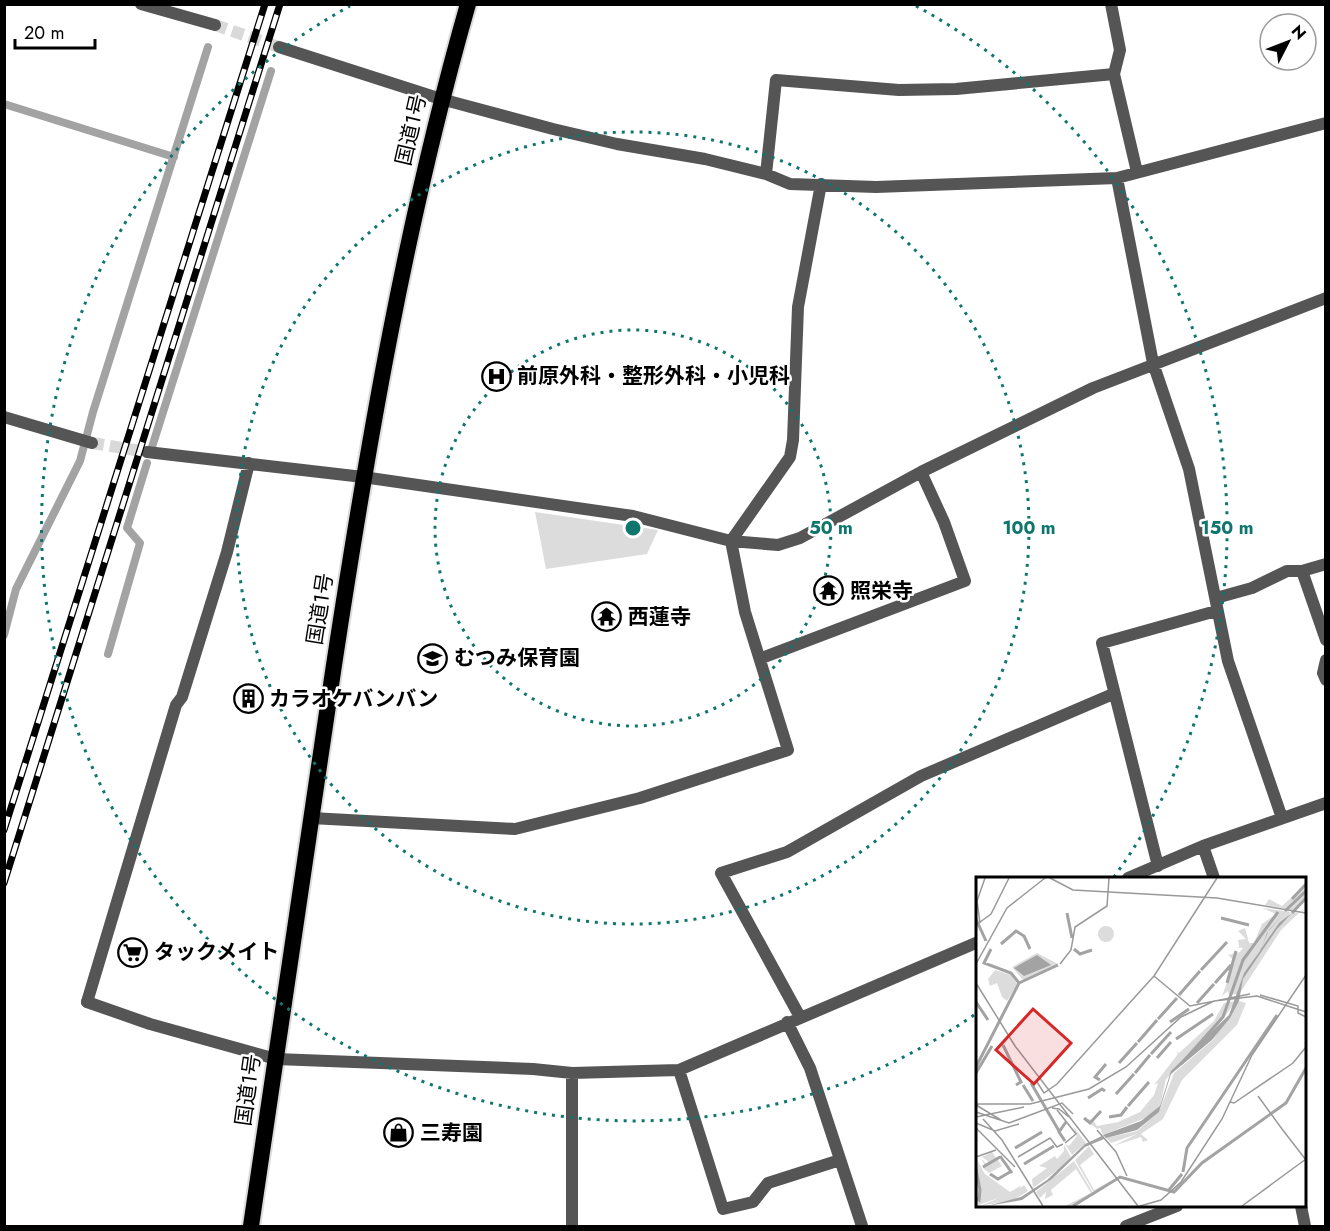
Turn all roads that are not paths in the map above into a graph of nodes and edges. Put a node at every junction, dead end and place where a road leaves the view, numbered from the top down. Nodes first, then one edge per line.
1 (141, 4) edge
2 (468, 4) edge
3 (1111, 4) edge
4 (215, 25) tunnel mouth
5 (279, 47) tunnel mouth
6 (1114, 74) junction
7 (441, 99) junction
8 (1326, 123) edge
9 (1137, 172) junction
10 (766, 174) junction
11 (1117, 178) junction
12 (821, 184) junction
13 (1326, 298) edge
14 (1153, 363) junction
15 (4, 417) edge
16 (92, 443) tunnel mouth
17 (147, 452) tunnel mouth
18 (249, 463) junction
19 (921, 472) junction
20 (363, 477) junction
21 (731, 541) junction
22 (1326, 564) edge
23 (1302, 571) junction
24 (1216, 598) junction
25 (1216, 611) junction
26 (1326, 640) edge
27 (762, 658) junction
28 (1326, 660) edge
29 (1326, 680) edge
30 (1113, 694) junction
31 (1326, 803) edge
32 (311, 818) junction
33 (1282, 818) junction
34 (1203, 846) junction
35 (1158, 866) junction
36 (1133, 877) edge
37 (1213, 877) edge
38 (976, 943) edge
39 (800, 1017) junction
40 (787, 1022) junction
41 (276, 1059) junction
42 (679, 1070) junction
43 (572, 1074) junction
44 (840, 1160) junction
45 (1175, 1207) edge
46 (1301, 1207) edge
47 (251, 1227) edge
48 (572, 1227) edge
49 (862, 1227) edge
50 (1126, 1227) edge
51 (1305, 1227) edge

1 - 4 street
2 - 7 highway, 国道1号
3 - 6 street
5 - 7 street
6 - 9 street
6 - 10 street
7 - 10 street
7 - 20 highway, 国道1号
8 - 9 street
9 - 11 street
10 - 12 street
11 - 12 street
11 - 14 street
12 - 21 street
13 - 14 street
14 - 19 street
14 - 24 street
15 - 16 street
17 - 18 street
18 - 20 street
18 - 41 street
19 - 21 street
19 - 27 street
20 - 21 street
20 - 32 highway, 国道1号
21 - 27 street
22 - 23 street
23 - 24 street
23 - 26 street
24 - 25 street
25 - 30 street
25 - 33 street
27 - 32 street
28 - 29 street
30 - 35 street
30 - 39 street
31 - 33 street
32 - 41 highway, 国道1号
33 - 34 street
34 - 35 street
34 - 37 street
35 - 36 street
38 - 39 street
39 - 40 street
40 - 42 street
40 - 44 street
41 - 43 street
41 - 47 highway, 国道1号
42 - 43 street
42 - 44 street
43 - 48 street
44 - 49 street
45 - 50 street
46 - 51 street

